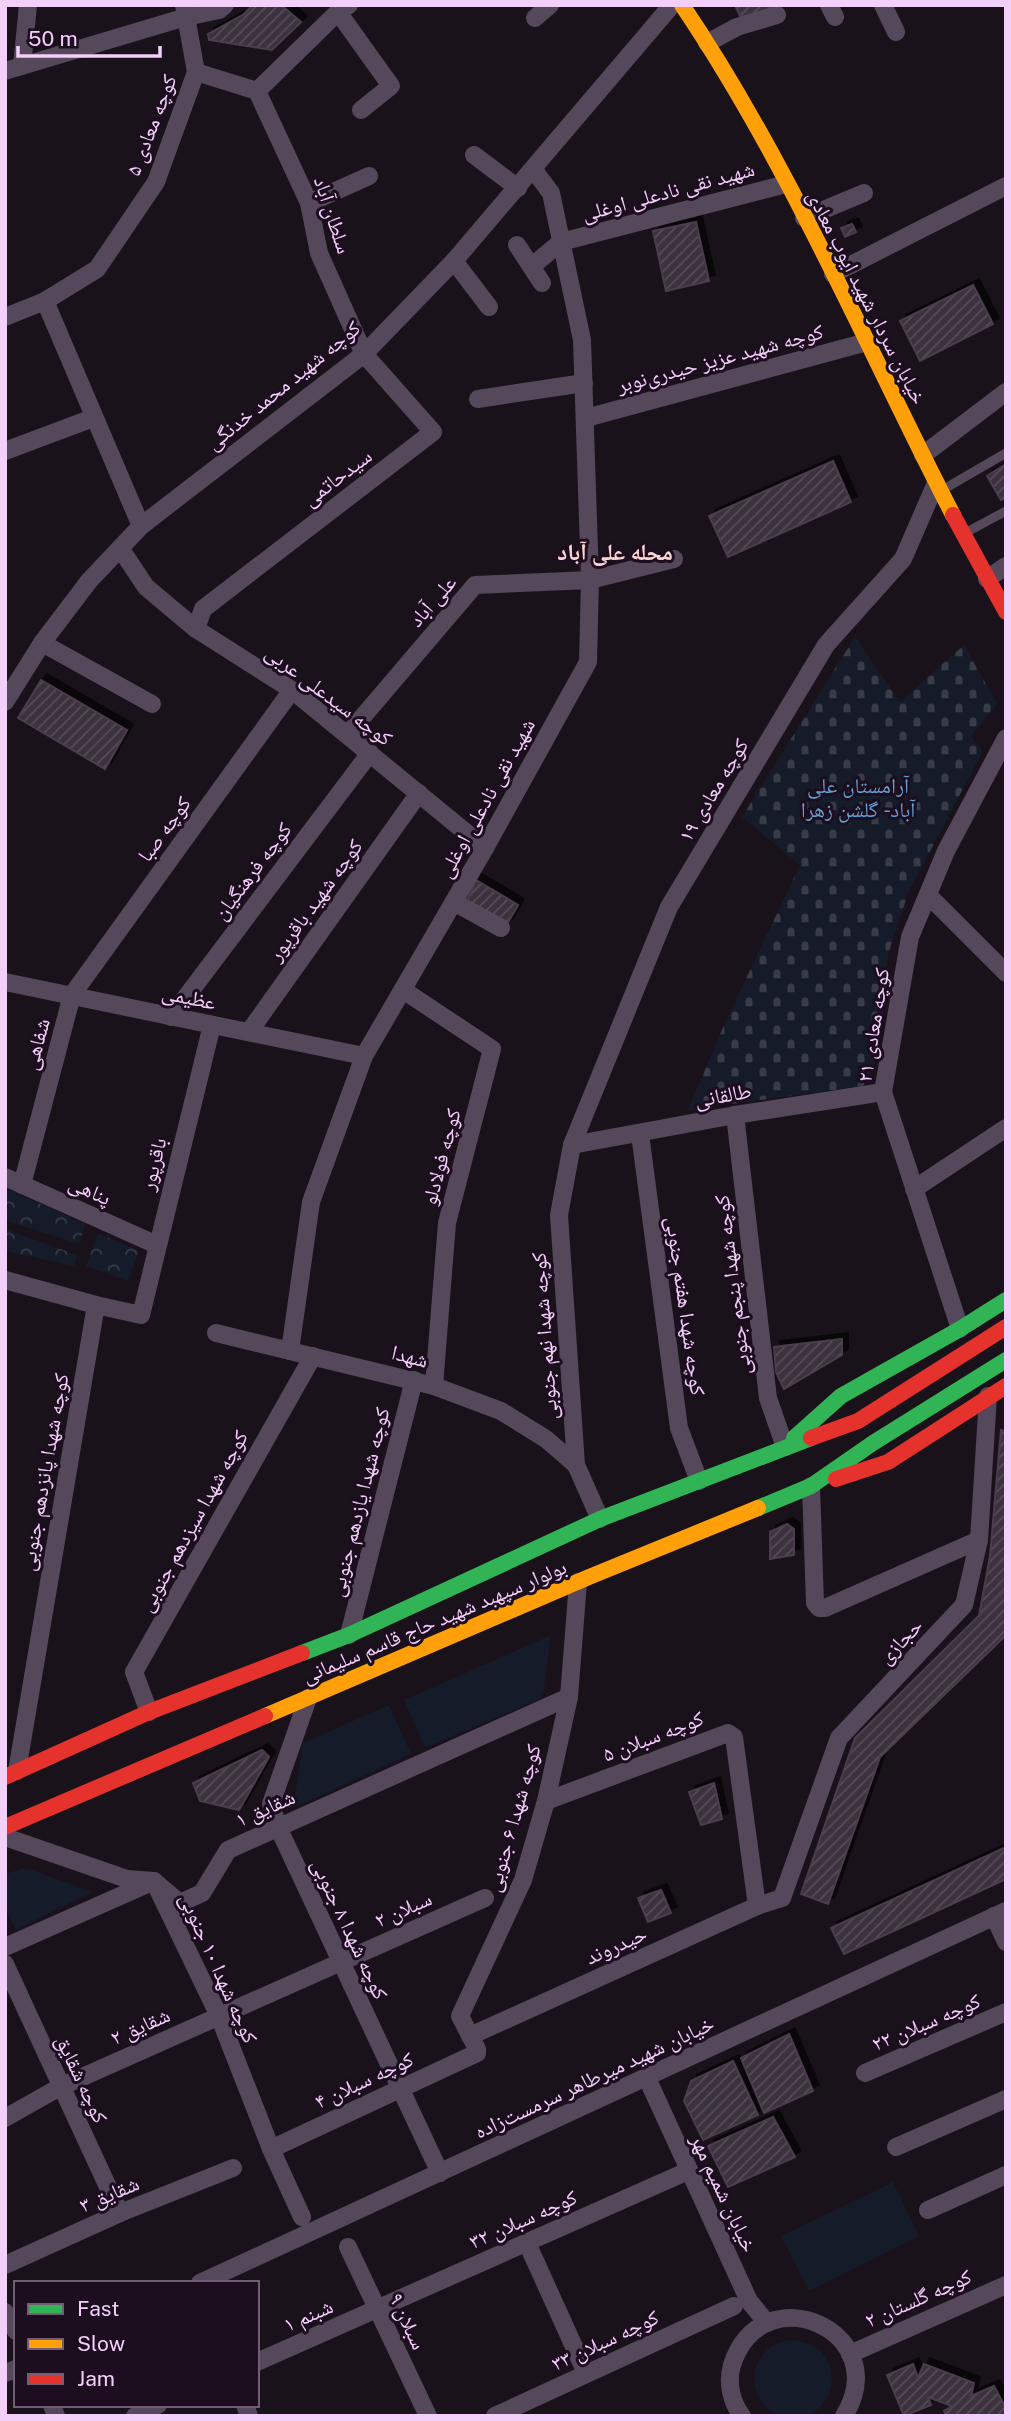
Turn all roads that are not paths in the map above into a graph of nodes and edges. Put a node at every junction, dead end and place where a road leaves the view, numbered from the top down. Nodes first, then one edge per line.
1 (27, 5) edge
2 (225, 5) edge
3 (550, 5) edge
4 (672, 5) edge
5 (682, 5) edge
6 (883, 5) edge
7 (343, 9) edge
8 (185, 11) edge
9 (777, 15) dead end
10 (535, 18) dead end
11 (896, 32) dead end
12 (708, 43) junction
13 (13, 69) edge
14 (196, 72) junction
15 (257, 90) junction
16 (361, 110) dead end
17 (474, 155) dead end
18 (533, 169) junction
19 (369, 176) dead end
20 (786, 184) junction
21 (1006, 186) edge
22 (517, 188) junction
23 (864, 193) dead end
24 (309, 202) junction
25 (804, 218) junction
26 (561, 242) junction
27 (517, 245) dead end
28 (454, 261) junction
29 (532, 266) junction
30 (833, 274) junction
31 (542, 283) dead end
32 (45, 301) junction
33 (489, 307) dead end
34 (5, 317) edge
35 (867, 342) junction
36 (364, 354) junction
37 (584, 383) junction
38 (1006, 392) edge
39 (478, 399) dead end
40 (93, 418) junction
41 (586, 418) junction
42 (5, 451) edge
43 (1006, 453) edge
44 (923, 455) junction
45 (938, 487) junction
46 (1006, 511) edge
47 (141, 526) junction
48 (963, 534) junction
49 (120, 548) junction
50 (674, 559) dead end
51 (1006, 566) edge
52 (987, 579) junction
53 (590, 580) junction
54 (1006, 612) edge
55 (196, 629) junction
56 (42, 643) junction
57 (292, 690) junction
58 (5, 702) edge
59 (152, 704) dead end
60 (348, 734) junction
61 (1006, 738) edge
62 (369, 753) junction
63 (419, 793) junction
64 (485, 848) junction
65 (928, 895) junction
66 (454, 902) junction
67 (502, 928) dead end
68 (1006, 973) edge
69 (5, 982) edge
70 (403, 990) junction
71 (72, 995) junction
72 (171, 1017) junction
73 (212, 1025) junction
74 (249, 1032) junction
75 (364, 1056) junction
76 (883, 1092) junction
77 (735, 1115) junction
78 (1006, 1128) edge
79 (640, 1134) junction
80 (572, 1145) junction
81 (5, 1177) edge
82 (22, 1185) junction
83 (914, 1189) junction
84 (157, 1245) junction
85 (5, 1280) edge
86 (1006, 1300) edge
87 (96, 1305) junction
88 (1006, 1326) edge
89 (960, 1329) junction
90 (216, 1333) dead end
91 (290, 1351) junction
92 (313, 1356) junction
93 (1006, 1360) edge
94 (414, 1380) junction
95 (434, 1386) junction
96 (1006, 1386) edge
97 (988, 1396) junction
98 (785, 1447) junction
99 (576, 1465) junction
100 (699, 1481) junction
101 (811, 1486) junction
102 (600, 1519) junction
103 (979, 1540) junction
104 (578, 1582) junction
105 (349, 1635) junction
106 (569, 1697) junction
107 (308, 1698) junction
108 (149, 1712) junction
109 (11, 1774) edge
110 (546, 1801) junction
111 (5, 1827) edge
112 (278, 1827) junction
113 (5, 1837) edge
114 (154, 1881) junction
115 (485, 1898) dead end
116 (782, 1898) joint
117 (757, 1906) junction
118 (1000, 1913) edge
119 (1006, 1942) edge
120 (5, 1947) edge
121 (340, 1962) junction
122 (5, 1964) edge
123 (1006, 2012) edge
124 (219, 2016) junction
125 (473, 2044) junction
126 (865, 2073) dead end
127 (646, 2078) junction
128 (60, 2087) junction
129 (400, 2088) junction
130 (1006, 2099) edge
131 (5, 2118) edge
132 (896, 2147) dead end
133 (271, 2149) junction
134 (233, 2168) dead end
135 (688, 2171) junction
136 (440, 2173) junction
137 (1006, 2175) edge
138 (928, 2210) dead end
139 (120, 2213) junction
140 (302, 2217) dead end
141 (527, 2243) junction
142 (348, 2247) dead end
143 (5, 2265) edge
144 (204, 2281) edge
145 (1006, 2285) edge
146 (734, 2306) dead end
147 (377, 2309) junction
148 (5, 2312) edge
149 (767, 2323) junction
150 (14, 2328) edge
151 (850, 2354) junction
152 (259, 2361) edge
153 (586, 2373) junction
154 (154, 2407) edge
155 (734, 2414) edge
156 (135, 2416) edge
157 (428, 2416) edge
158 (495, 2416) edge
159 (844, 2416) edge

1 - 13 street
2 - 8 street
3 - 10 street
4 - 18 street, کوچه شهید محمد خدنگی
5 - 12 main road, خیابان سردار شهید ایوب معادی
6 - 11 street
7 - 15 street
7 - 16 street
8 - 13 street
8 - 14 street, کوچه معادی ۵
9 - 12 street
12 - 20 main road, خیابان سردار شهید ایوب معادی
14 - 15 street
14 - 32 street, کوچه معادی ۵
15 - 24 street, سلطان آباد
17 - 22 street
18 - 22 street, کوچه شهید محمد خدنگی
18 - 26 street, شهید نقی نادعلی اوغلی
19 - 24 street
20 - 25 main road, خیابان سردار شهید ایوب معادی
20 - 26 street, شهید نقی نادعلی اوغلی
21 - 30 street
22 - 28 street, کوچه شهید محمد خدنگی
23 - 25 street
24 - 36 street, سلطان آباد
25 - 30 main road, خیابان سردار شهید ایوب معادی
26 - 29 street
26 - 37 street, شهید نقی نادعلی اوغلی
27 - 29 street
28 - 33 street
28 - 36 street, کوچه شهید محمد خدنگی
29 - 31 street
30 - 35 main road, خیابان سردار شهید ایوب معادی
32 - 34 street, کوچه معادی ۵
32 - 40 street
35 - 41 street, کوچه شهید عزیز حیدری‌نوبر
35 - 44 main road, خیابان سردار شهید ایوب معادی
36 - 47 street, کوچه شهید محمد خدنگی
36 - 55 street, سیدحاتمی
37 - 39 street
37 - 41 street, شهید نقی نادعلی اوغلی
38 - 44 street
40 - 42 street
40 - 47 street
41 - 53 street, شهید نقی نادعلی اوغلی
43 - 45 lane
44 - 45 main road, خیابان سردار شهید ایوب معادی
45 - 48 main road, خیابان سردار شهید ایوب معادی
45 - 80 street, کوچه معادی ۱۹
46 - 48 lane
47 - 49 street, کوچه شهید محمد خدنگی
48 - 52 main road, خیابان سردار شهید ایوب معادی
49 - 55 street, کوچه سیدعلی عربی
49 - 56 street, کوچه شهید محمد خدنگی
50 - 53 street, علی آباد
51 - 52 street
52 - 54 main road, خیابان سردار شهید ایوب معادی
53 - 60 street, علی آباد
53 - 64 street, شهید نقی نادعلی اوغلی
55 - 57 street, کوچه سیدعلی عربی
56 - 58 street, کوچه شهید محمد خدنگی
56 - 59 street
57 - 60 street, کوچه سیدعلی عربی
57 - 71 street, کوچه صبا
60 - 62 street, کوچه سیدعلی عربی
61 - 65 street, کوچه معادی ۲۱
62 - 63 street, کوچه سیدعلی عربی
62 - 72 street, کوچه فرهنگیان
63 - 64 street, کوچه سیدعلی عربی
63 - 74 street, کوچه شهید باقرپور
64 - 66 street, شهید نقی نادعلی اوغلی
65 - 68 street
65 - 76 street, کوچه معادی ۲۱
66 - 67 street
66 - 70 street, شهید نقی نادعلی اوغلی
69 - 71 street, عظیمی
70 - 75 street, شهید نقی نادعلی اوغلی
70 - 95 street, کوچه فولادلو
71 - 72 street, عظیمی
71 - 82 street, شفاهی
72 - 73 street, عظیمی
73 - 74 street, عظیمی
73 - 84 street, باقرپور
74 - 75 street, عظیمی
75 - 91 street, شهید نقی نادعلی اوغلی
76 - 77 street, طالقانی
76 - 83 street, کوچه معادی ۲۱
77 - 79 street, طالقانی
77 - 98 street, کوچه شهدا پنجم جنوبی
78 - 83 street
79 - 80 street, طالقانی
79 - 100 street, کوچه شهدا هفتم جنوبی
80 - 99 street, کوچه شهدا نهم جنوبی
81 - 82 street, پناهی
82 - 84 street, پناهی
83 - 89 street, کوچه معادی ۲۱
84 - 87 street, باقرپور
85 - 87 street
86 - 89 main road
87 - 109 street, کوچه شهدا پانزدهم جنوبی
88 - 98 main road, بولوار سپهبد شهید حاج قاسم سلیمانی
89 - 98 main road
90 - 91 street, شهدا
91 - 92 street, شهدا
92 - 94 street, شهدا
92 - 108 street, کوچه شهدا سیزدهم جنوبی
93 - 101 main road, بولوار سپهبد شهید حاج قاسم سلیمانی
94 - 95 street, شهدا
94 - 105 street, کوچه شهدا یازدهم جنوبی
95 - 99 street, شهدا
96 - 97 main road
97 - 101 main road
97 - 103 street, حجازی
98 - 100 main road, بولوار سپهبد شهید حاج قاسم سلیمانی
99 - 102 street, کوچه شهدا نهم جنوبی
100 - 102 main road, بولوار سپهبد شهید حاج قاسم سلیمانی
101 - 103 street
101 - 104 main road, بولوار سپهبد شهید حاج قاسم سلیمانی
102 - 105 main road, بولوار سپهبد شهید حاج قاسم سلیمانی
103 - 116 street, حجازی
104 - 106 street, کوچه شهدا ۶ جنوبی
104 - 107 main road, بولوار سپهبد شهید حاج قاسم سلیمانی
105 - 108 main road, بولوار سپهبد شهید حاج قاسم سلیمانی
106 - 110 street, کوچه شهدا ۶ جنوبی
106 - 112 street, شقایق ۱
107 - 111 main road, بولوار سپهبد شهید حاج قاسم سلیمانی
107 - 112 street, کوچه شهدا ۸ جنوبی
108 - 109 main road, بولوار سپهبد شهید حاج قاسم سلیمانی
110 - 117 street, کوچه سبلان ۵
110 - 125 street, کوچه شهدا ۶ جنوبی
112 - 114 street, شقایق ۱
112 - 121 street, کوچه شهدا ۸ جنوبی
113 - 114 street, کوچه شهدا ۱۰ جنوبی
114 - 120 street
114 - 124 street, کوچه شهدا ۱۰ جنوبی
115 - 121 street, سبلان ۲
116 - 117 street, حیدروند
117 - 125 street, حیدروند
118 - 119 street
118 - 127 street, خیابان شهید میرطاهر سرمست‌زاده
121 - 124 street, سبلان ۲
121 - 129 street, کوچه شهدا ۸ جنوبی
122 - 128 street, کوچه شقایق
123 - 126 street, کوچه سبلان ۲۲
124 - 128 street, شقایق ۲
124 - 133 street, کوچه شهدا ۱۰ جنوبی
125 - 129 street, کوچه سبلان ۴
127 - 135 street, خیابان شمیم مهر
127 - 136 street, خیابان شهید میرطاهر سرمست‌زاده
128 - 131 street, شقایق ۲
128 - 139 street, کوچه شقایق
129 - 133 street, کوچه سبلان ۴
129 - 136 street, کوچه شهدا ۸ جنوبی
130 - 132 street
133 - 140 street, کوچه شهدا ۱۰ جنوبی
134 - 139 street, شقایق ۳
135 - 141 street, کوچه سبلان ۳۲
135 - 149 street, خیابان شمیم مهر
136 - 144 street, خیابان شهید میرطاهر سرمست‌زاده
137 - 138 street
139 - 143 street, شقایق ۳
141 - 147 street, کوچه سبلان ۳۲
141 - 153 street
142 - 147 street, سبلان ۹
145 - 151 street, کوچه گلستان ۲
146 - 153 street, کوچه سبلان ۳۳
147 - 152 street, شبنم ۱
147 - 157 street, سبلان ۹
148 - 150 street
149 - 151 street
149 - 155 street
151 - 159 street
153 - 158 street, کوچه سبلان ۳۳
154 - 156 street

